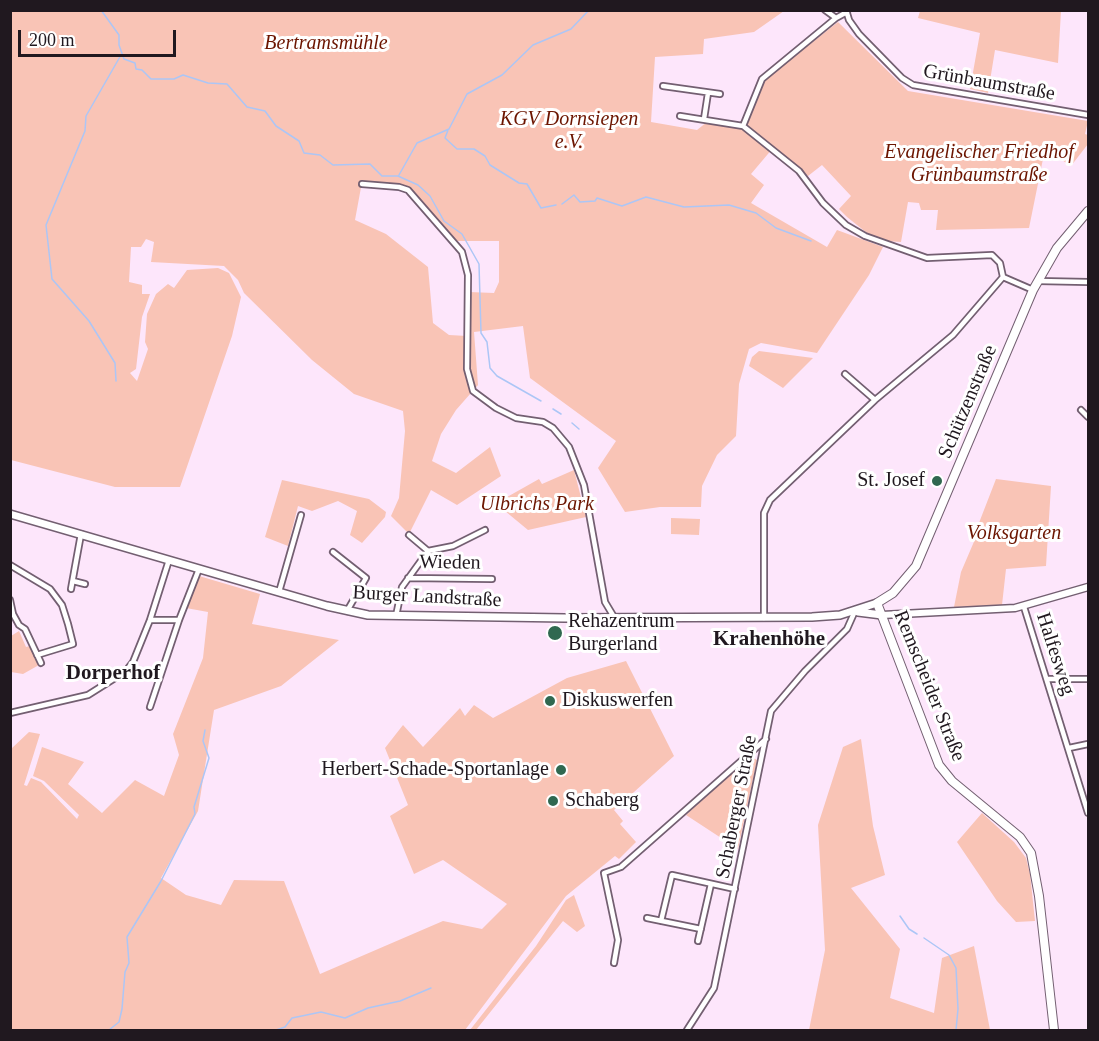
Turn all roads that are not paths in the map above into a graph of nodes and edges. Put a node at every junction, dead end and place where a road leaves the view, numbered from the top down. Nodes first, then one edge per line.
1 (825, 10) edge
2 (847, 11) edge
3 (836, 18) junction
4 (663, 86) dead end
5 (708, 93) junction
6 (720, 94) dead end
7 (1089, 115) edge
8 (680, 117) dead end
9 (704, 119) junction
10 (743, 126) junction
11 (362, 184) dead end
12 (1089, 211) edge
13 (1003, 277) junction
14 (1038, 281) junction
15 (1089, 282) edge
16 (1033, 290) junction
17 (845, 374) dead end
18 (875, 400) junction
19 (1081, 410) dead end
20 (1089, 417) edge
21 (10, 514) edge
22 (301, 515) dead end
23 (485, 530) dead end
24 (81, 534) junction
25 (409, 535) dead end
26 (428, 551) junction
27 (333, 552) dead end
28 (169, 560) junction
29 (10, 565) edge
30 (199, 569) junction
31 (408, 578) junction
32 (492, 579) dead end
33 (73, 581) junction
34 (85, 584) dead end
35 (1089, 587) edge
36 (71, 589) dead end
37 (279, 592) junction
38 (10, 600) edge
39 (877, 603) junction
40 (1024, 607) junction
41 (347, 611) junction
42 (855, 611) junction
43 (882, 615) junction
44 (396, 616) junction
45 (614, 617) junction
46 (764, 618) junction
47 (150, 620) junction
48 (179, 620) junction
49 (37, 655) junction
50 (41, 663) dead end
51 (1047, 679) junction
52 (1089, 679) edge
53 (150, 707) dead end
54 (10, 713) edge
55 (766, 739) junction
56 (1089, 744) edge
57 (1069, 748) junction
58 (1089, 813) edge
59 (711, 884) junction
60 (735, 889) junction
61 (646, 918) dead end
62 (661, 921) junction
63 (701, 929) junction
64 (698, 941) dead end
65 (614, 963) dead end
66 (687, 1030) edge
67 (1054, 1030) edge

1 - 3 street
2 - 3 street
2 - 7 street, Grünbaumstraße
3 - 10 street
4 - 5 street
5 - 6 street
5 - 9 street
8 - 9 street
9 - 10 street
10 - 13 street
11 - 45 street
12 - 14 main road, Schützenstraße
13 - 16 street
13 - 18 street
14 - 15 street
14 - 16 main road, Schützenstraße
16 - 39 main road, Schützenstraße
17 - 18 street
18 - 46 street
19 - 20 street
21 - 24 main road, Burger Landstraße
22 - 37 street
23 - 26 street, Wieden
24 - 28 main road, Burger Landstraße
24 - 33 street
25 - 26 street, Wieden
26 - 31 street, Wieden
27 - 41 street
28 - 30 main road, Burger Landstraße
28 - 47 street
29 - 49 street
30 - 37 main road, Burger Landstraße
30 - 48 street
31 - 32 street, Wieden
31 - 44 street, Wieden
33 - 34 street
33 - 36 street
35 - 40 street
37 - 41 main road, Burger Landstraße
38 - 49 street
39 - 42 main road, Burger Landstraße
39 - 43 main road, Remscheider Straße
40 - 43 street
40 - 51 street, Halfesweg
41 - 44 main road, Burger Landstraße
42 - 43 main road, Burger Landstraße
42 - 46 main road, Burger Landstraße
42 - 55 street, Schaberger Straße
43 - 67 main road, Remscheider Straße
44 - 45 main road, Burger Landstraße
45 - 46 main road, Burger Landstraße
47 - 48 street
47 - 54 street
48 - 53 street
49 - 50 street
51 - 52 street
51 - 57 street, Halfesweg
55 - 60 street, Schaberger Straße
55 - 65 street
56 - 57 street
57 - 58 street, Halfesweg
59 - 60 street
59 - 62 street
59 - 63 street
60 - 66 street, Schaberger Straße
61 - 62 street
62 - 63 street
63 - 64 street

